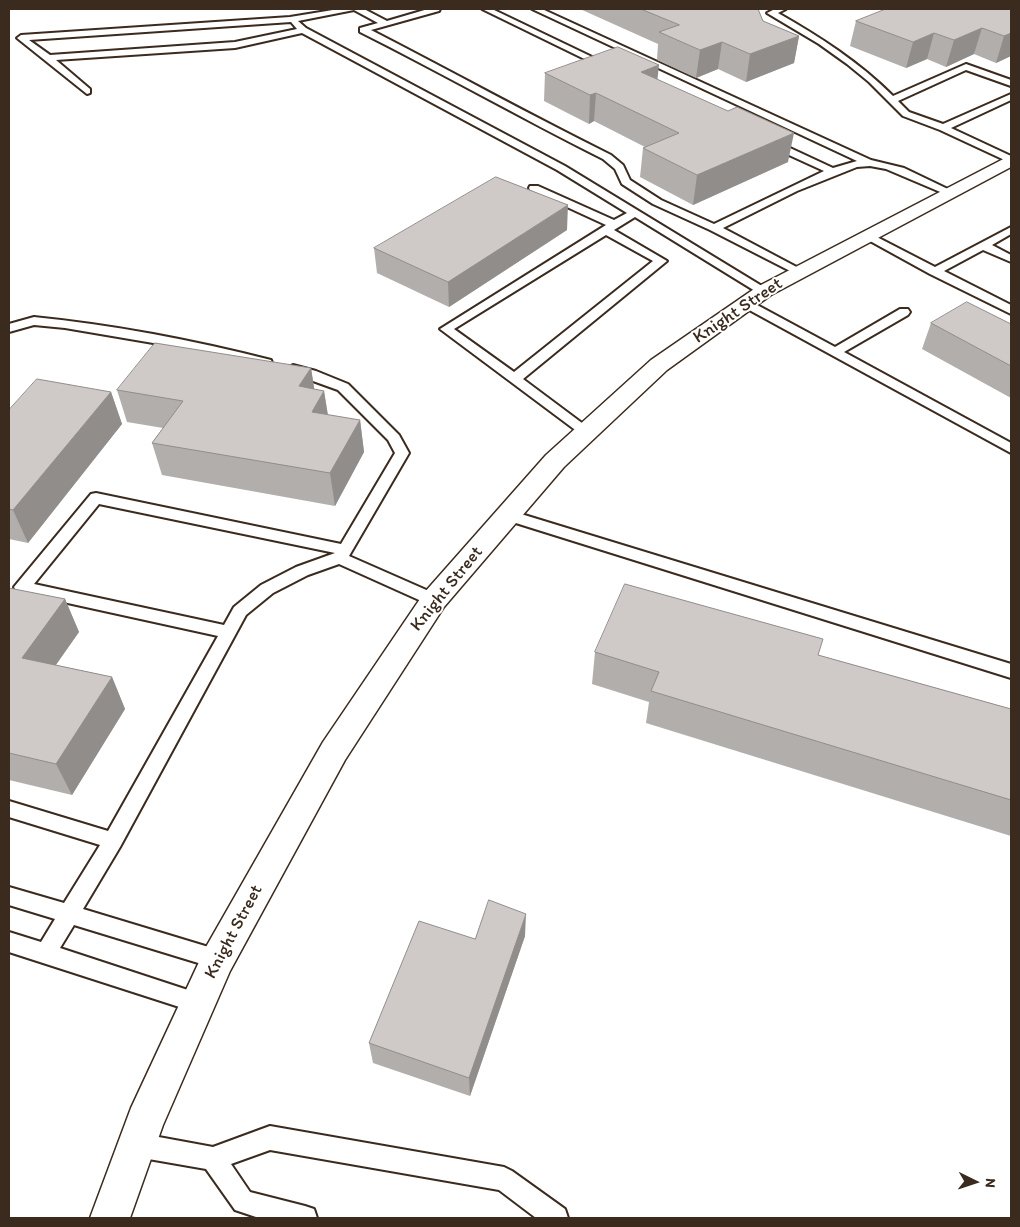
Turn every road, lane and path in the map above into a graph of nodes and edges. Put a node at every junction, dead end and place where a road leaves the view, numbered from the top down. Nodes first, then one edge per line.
1 (351, 9) edge
2 (358, 9) edge
3 (436, 9) edge
4 (486, 9) edge
5 (536, 9) edge
6 (782, 9) edge
7 (290, 20) junction
8 (385, 23) junction
9 (303, 30) junction
10 (48, 58) junction
11 (619, 72) edge
12 (1011, 83) edge
13 (87, 91) dead end
14 (1011, 97) edge
15 (892, 100) junction
16 (942, 128) junction
17 (758, 137) edge
18 (1011, 160) edge
19 (869, 163) junction
20 (834, 172) junction
21 (534, 188) dead end
22 (949, 192) junction
23 (634, 213) junction
24 (610, 227) junction
25 (714, 228) junction
26 (1011, 230) edge
27 (867, 236) junction
28 (982, 245) junction
29 (1011, 258) edge
30 (800, 272) junction
31 (934, 272) junction
32 (755, 297) junction
33 (1011, 310) edge
34 (904, 312) dead end
35 (9, 328) edge
36 (835, 352) junction
37 (514, 379) junction
38 (587, 432) junction
39 (1011, 449) edge
40 (508, 515) junction
41 (342, 554) junction
42 (434, 600) junction
43 (228, 632) junction
44 (1011, 671) edge
45 (9, 809) edge
46 (113, 841) junction
47 (9, 896) edge
48 (70, 915) junction
49 (9, 942) edge
50 (45, 954) junction
51 (218, 959) junction
52 (198, 1003) junction
53 (137, 1145) junction
54 (213, 1159) junction
55 (110, 1218) edge
56 (305, 1218) edge
57 (556, 1218) edge

1 - 7 lane
2 - 8 lane
3 - 8 lane
4 - 11 lane
5 - 19 lane
6 - 15 lane
7 - 9 lane
7 - 10 lane
8 - 25 lane
9 - 10 lane
9 - 23 lane
10 - 13 lane
12 - 15 lane
14 - 16 lane
15 - 16 lane
16 - 18 lane
17 - 20 lane
18 - 22 street, Knight Street
19 - 20 lane
19 - 22 lane
20 - 25 lane
21 - 24 lane
22 - 27 street, Knight Street
23 - 24 lane
23 - 32 lane
24 - 37 lane
24 - 37 lane
25 - 30 lane
26 - 28 lane
27 - 30 street, Knight Street
27 - 31 lane
28 - 29 lane
28 - 31 lane
30 - 32 street, Knight Street
31 - 33 lane
32 - 36 lane
32 - 38 street, Knight Street
34 - 36 lane
35 - 41 lane
36 - 39 lane
37 - 38 lane
38 - 40 street, Knight Street
40 - 42 street, Knight Street
40 - 44 lane
41 - 42 lane
41 - 43 lane
41 - 43 lane
42 - 51 street, Knight Street
43 - 46 lane
45 - 46 lane
46 - 48 lane
47 - 48 lane
48 - 50 lane
48 - 51 lane
49 - 50 lane
50 - 52 lane
51 - 52 street, Knight Street
52 - 53 street, Knight Street
53 - 54 lane
53 - 55 street, Knight Street
54 - 56 lane
54 - 57 lane

